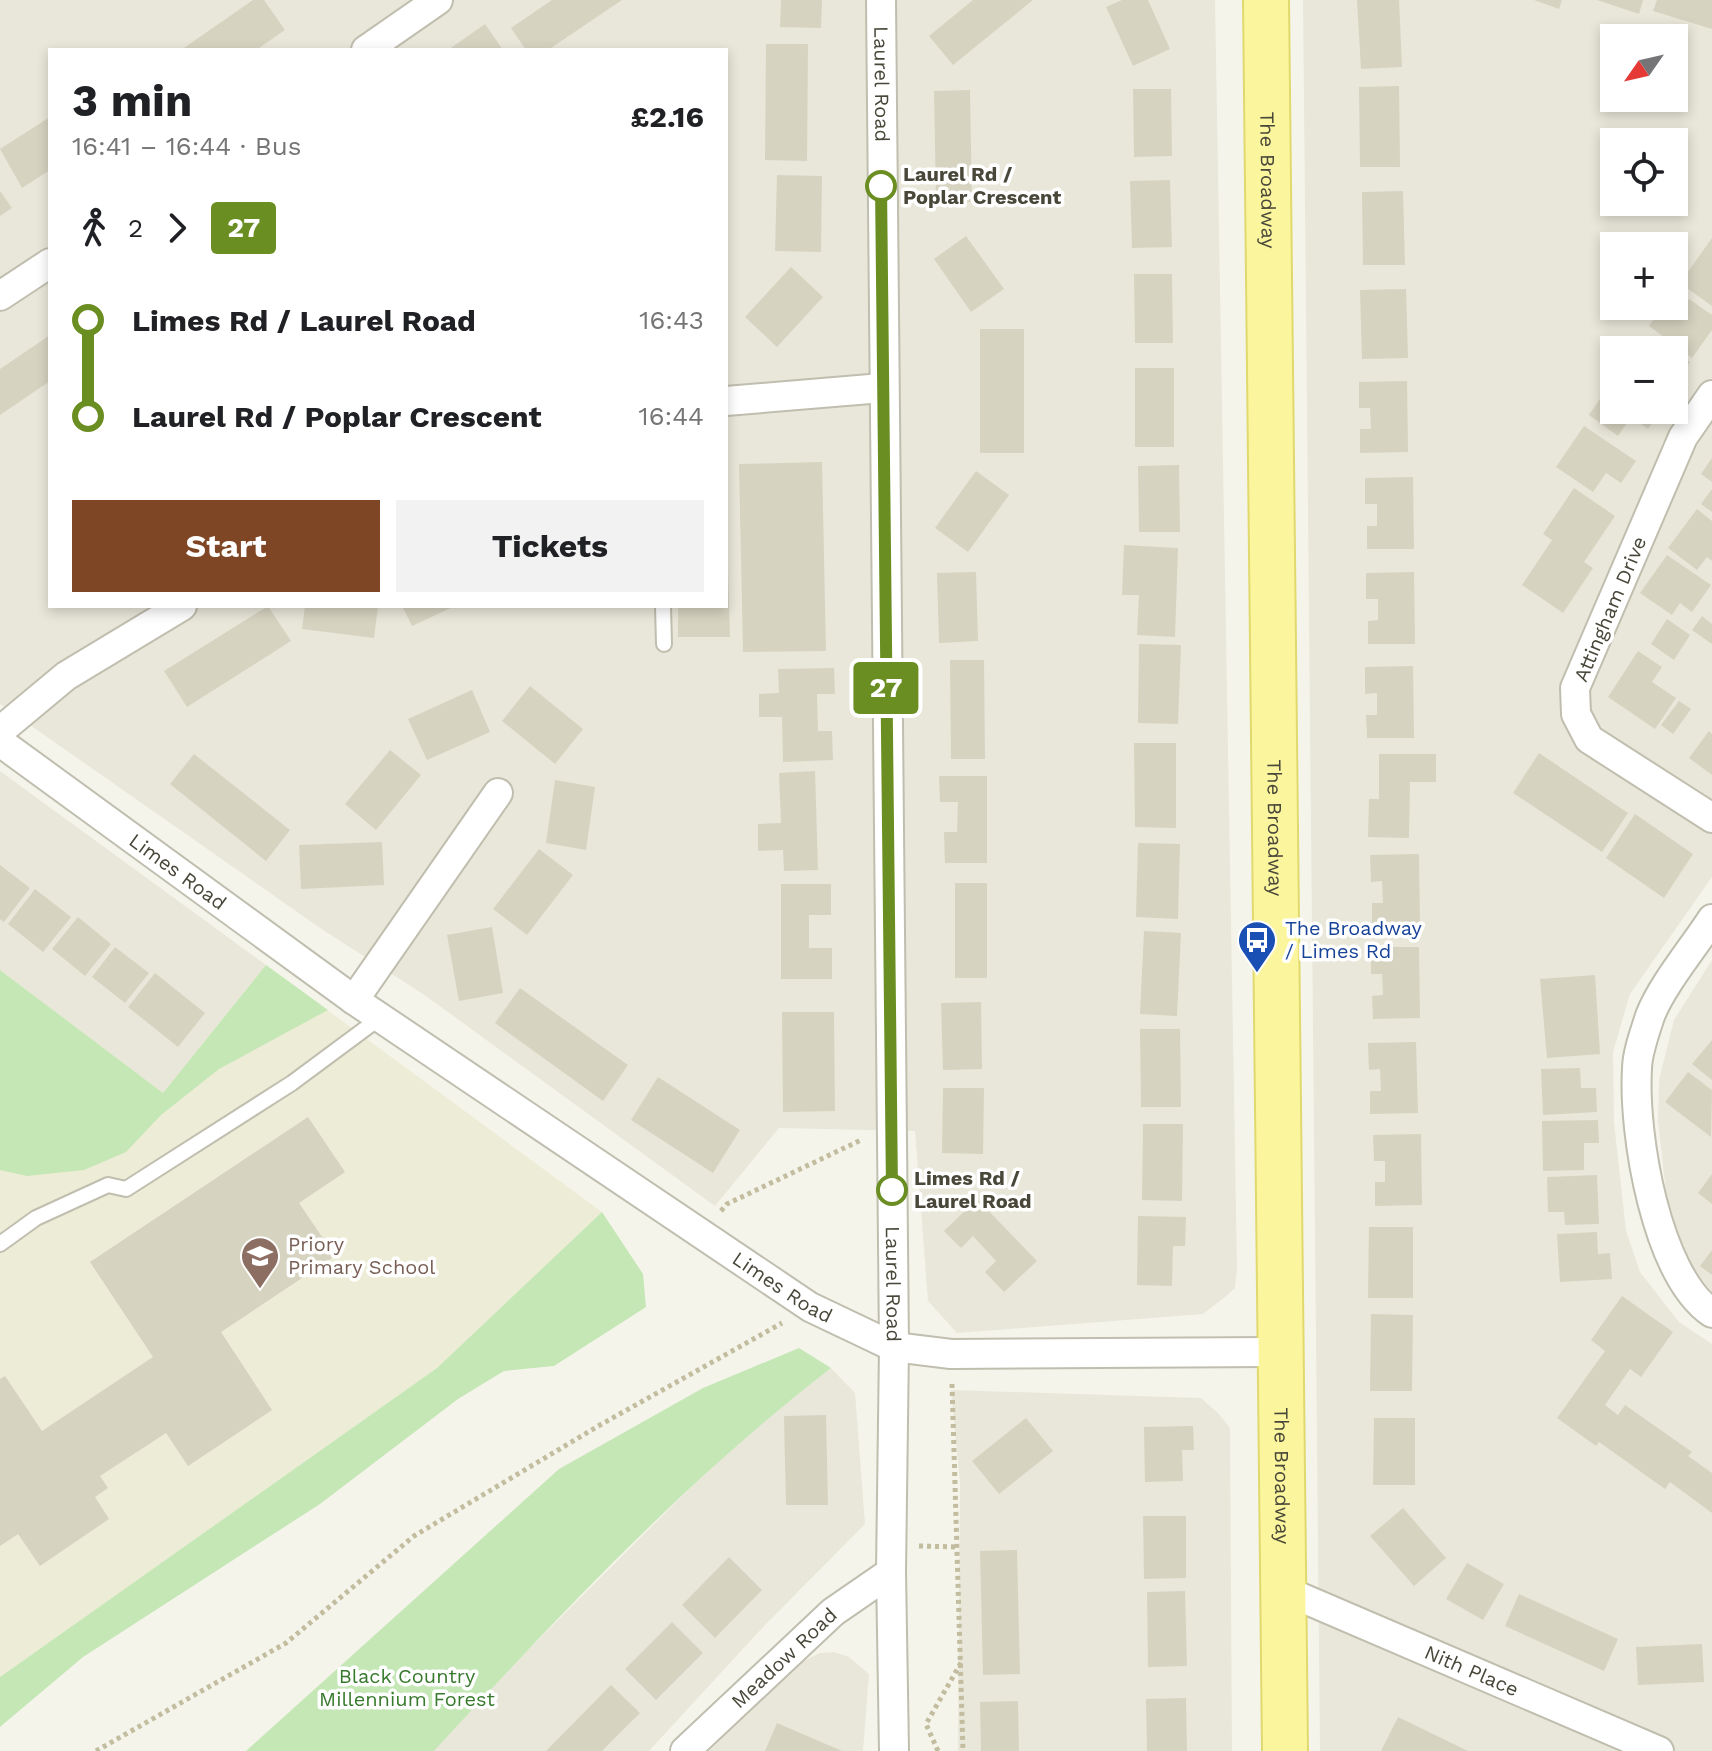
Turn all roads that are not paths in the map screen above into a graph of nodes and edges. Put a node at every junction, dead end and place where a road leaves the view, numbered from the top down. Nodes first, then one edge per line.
1 (438, 0) edge
2 (881, 0) edge
3 (1266, 0) edge
4 (369, 48) edge
5 (48, 264) edge
6 (0, 296) edge
7 (882, 388) junction
8 (1712, 395) edge
9 (728, 401) edge
10 (179, 608) edge
11 (663, 608) edge
12 (664, 644) dead end
13 (0, 731) edge
14 (0, 742) edge
15 (498, 793) dead end
16 (1712, 818) edge
17 (1712, 919) edge
18 (354, 1000) junction
19 (381, 1017) junction
20 (0, 1244) edge
21 (1712, 1313) edge
22 (894, 1347) junction
23 (1283, 1352) junction
24 (891, 1572) junction
25 (1286, 1591) junction
26 (685, 1751) edge
27 (894, 1751) edge
28 (1285, 1751) edge
29 (1659, 1751) edge

1 - 4 street
2 - 7 street, Laurel Road
3 - 23 main road, The Broadway
5 - 6 street
7 - 9 street
7 - 22 street, Laurel Road
8 - 16 street, Attingham Drive
10 - 13 street
11 - 12 lane
14 - 18 street, Limes Road
15 - 18 street
17 - 21 street
18 - 19 street, Limes Road
19 - 20 lane
19 - 22 street, Limes Road
22 - 23 street, Limes Road
22 - 24 street, Laurel Road
23 - 25 main road, The Broadway
24 - 26 street, Meadow Road
24 - 27 street, Laurel Road
25 - 28 main road, The Broadway
25 - 29 street, Nith Place

